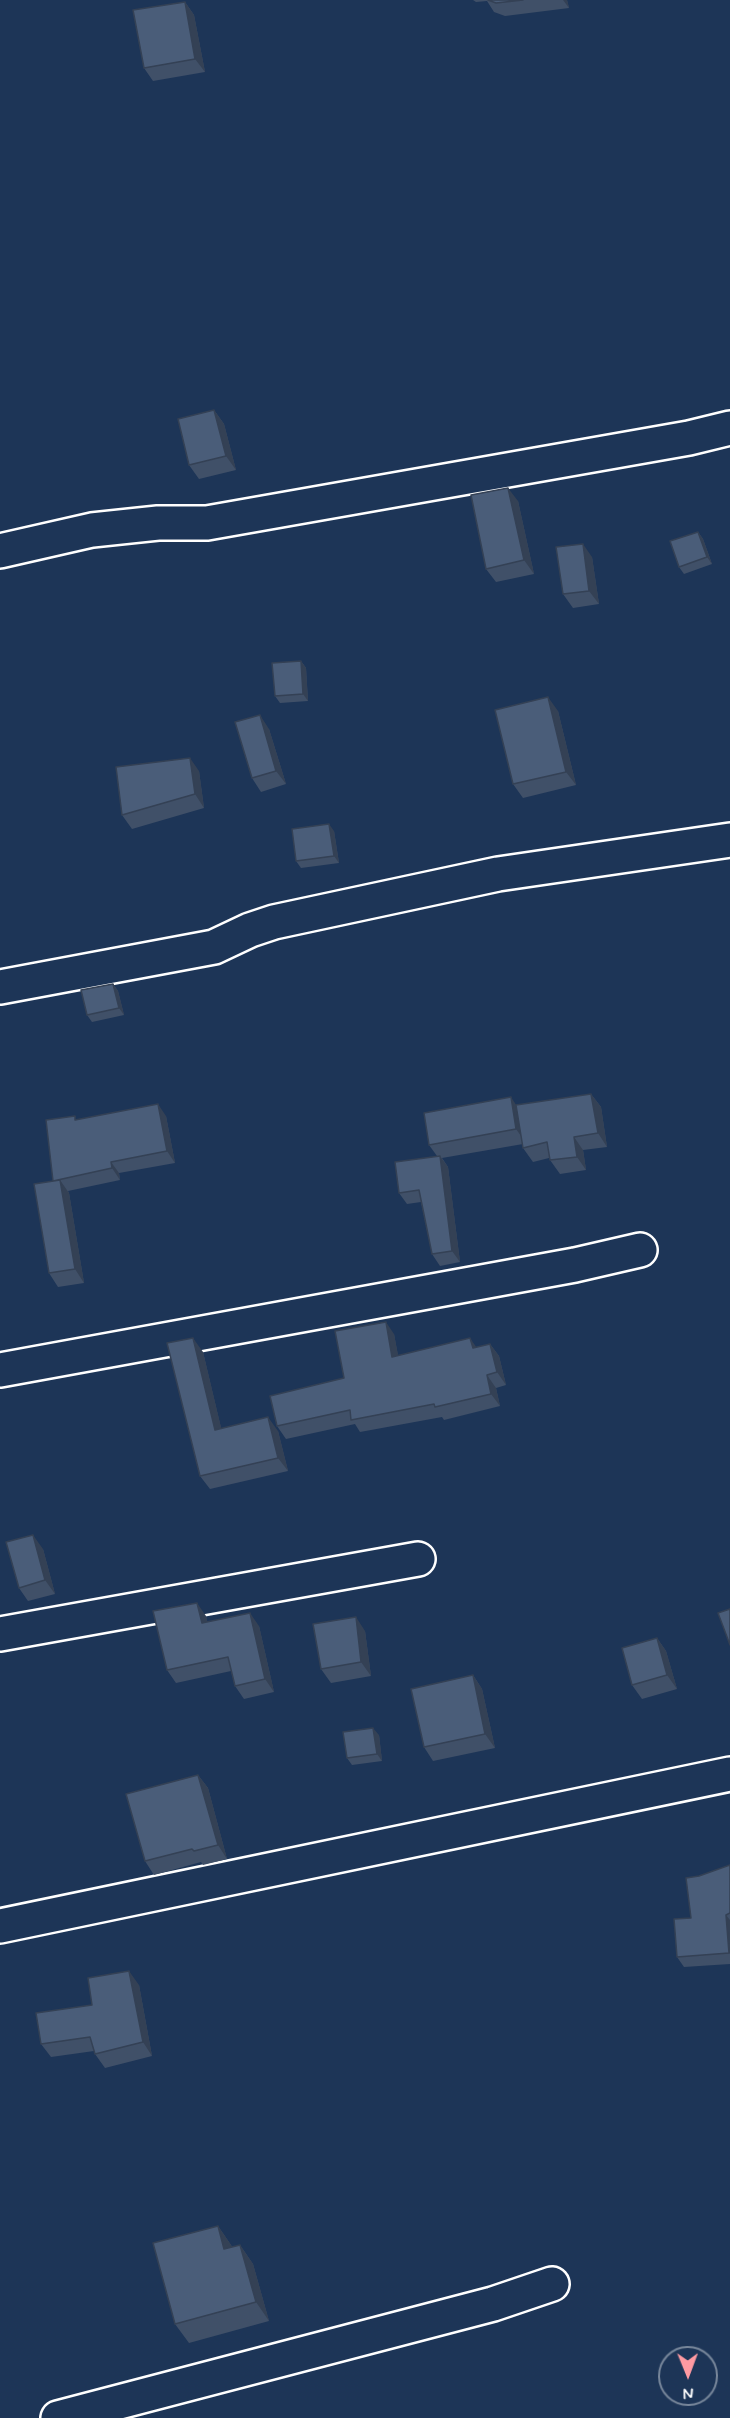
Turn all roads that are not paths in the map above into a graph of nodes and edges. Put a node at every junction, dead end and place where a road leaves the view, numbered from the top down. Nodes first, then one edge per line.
1 (730, 428) edge
2 (0, 551) edge
3 (730, 840) edge
4 (0, 987) edge
5 (640, 1250) dead end
6 (0, 1370) edge
7 (418, 1558) dead end
8 (0, 1634) edge
9 (730, 1774) edge
10 (0, 1926) edge
11 (552, 2284) dead end
12 (58, 2418) edge

1 - 2 street
3 - 4 street
5 - 6 street
7 - 8 street
9 - 10 street
11 - 12 street

